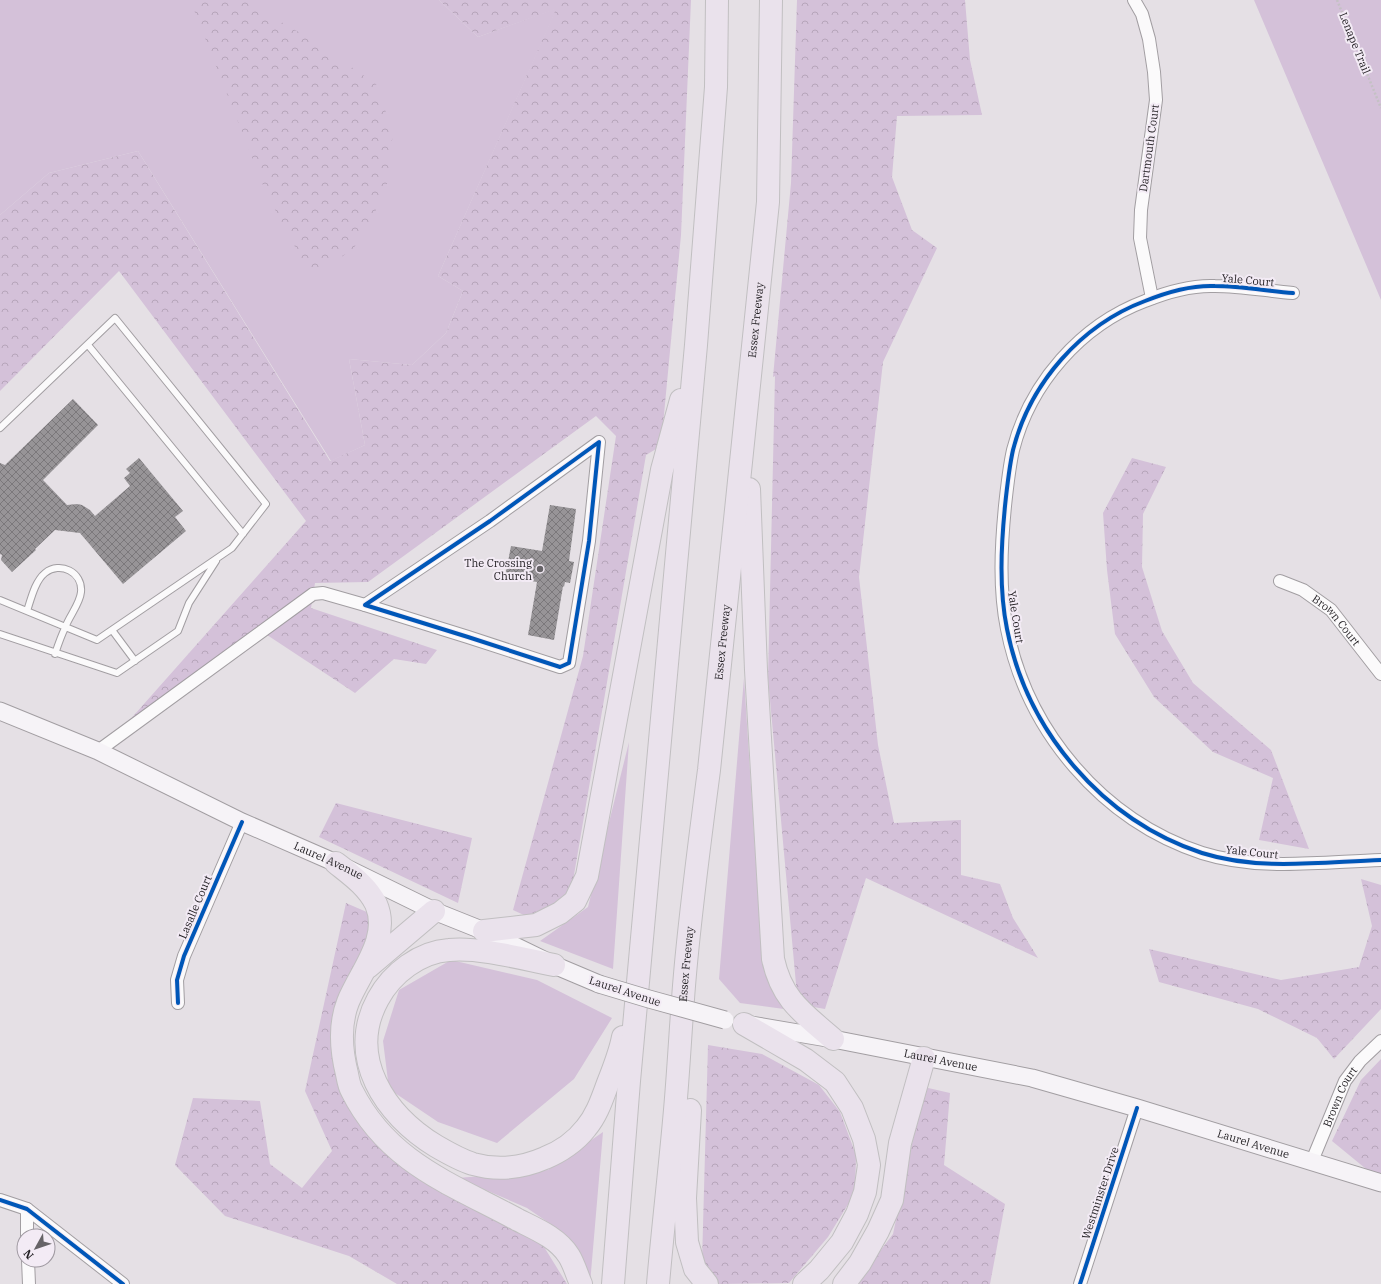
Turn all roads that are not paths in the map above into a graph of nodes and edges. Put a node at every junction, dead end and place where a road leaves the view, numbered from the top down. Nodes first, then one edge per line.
1 (718, 0) edge
2 (771, 0) edge
3 (1134, 0) edge
4 (1293, 293) dead end
5 (1152, 298) junction
6 (88, 345) junction
7 (696, 345) junction
8 (745, 418) junction
9 (0, 428) edge
10 (243, 534) junction
11 (219, 557) junction
12 (1280, 581) dead end
13 (0, 600) edge
14 (365, 605) junction
15 (27, 611) junction
16 (65, 627) junction
17 (112, 630) junction
18 (0, 634) edge
19 (55, 654) junction
20 (135, 661) junction
21 (1381, 674) edge
22 (0, 712) edge
23 (98, 751) junction
24 (242, 822) junction
25 (1381, 860) edge
26 (336, 864) junction
27 (692, 904) junction
28 (434, 911) junction
29 (484, 931) junction
30 (642, 936) junction
31 (554, 965) junction
32 (367, 968) junction
33 (178, 1003) dead end
34 (735, 1022) junction
35 (833, 1039) junction
36 (1381, 1041) edge
37 (924, 1058) junction
38 (1137, 1108) junction
39 (1312, 1161) junction
40 (1381, 1183) edge
41 (0, 1200) edge
42 (27, 1209) junction
43 (27, 1228) edge
44 (28, 1268) edge
45 (29, 1284) edge
46 (123, 1284) edge
47 (581, 1284) edge
48 (613, 1284) edge
49 (658, 1284) edge
50 (707, 1284) edge
51 (804, 1284) edge
52 (844, 1284) edge
53 (1080, 1284) edge

1 - 7 highway
2 - 8 highway, Essex Freeway
3 - 5 street, Dartmouth Court
4 - 5 street, Yale Court
5 - 25 street, Yale Court
6 - 9 lane
6 - 10 lane
6 - 10 lane
7 - 29 highway
7 - 30 highway
8 - 27 highway, Essex Freeway
8 - 35 highway
10 - 11 lane
11 - 17 lane
11 - 20 lane
12 - 21 street, Brown Court
13 - 15 lane
14 - 14 street
14 - 23 street
15 - 16 lane
15 - 16 lane
16 - 17 lane
16 - 19 lane
17 - 20 lane
18 - 19 lane
19 - 20 lane
22 - 23 main road, Laurel Avenue
23 - 24 main road, Laurel Avenue
24 - 26 main road, Laurel Avenue
24 - 33 street, Lasalle Court
26 - 28 main road, Laurel Avenue
26 - 32 highway
27 - 49 highway, Essex Freeway
27 - 50 highway
28 - 29 main road, Laurel Avenue
28 - 32 highway
29 - 31 main road, Laurel Avenue
30 - 31 highway
30 - 48 highway
31 - 34 main road, Laurel Avenue, bridge
32 - 47 highway
34 - 35 main road, Laurel Avenue
34 - 51 highway
35 - 37 main road, Laurel Avenue
36 - 39 street, Brown Court
37 - 38 main road, Laurel Avenue
37 - 52 highway
38 - 39 main road, Laurel Avenue
38 - 53 street, Westminster Drive
39 - 40 main road, Laurel Avenue
41 - 42 street
42 - 43 street
42 - 46 street
44 - 45 street

